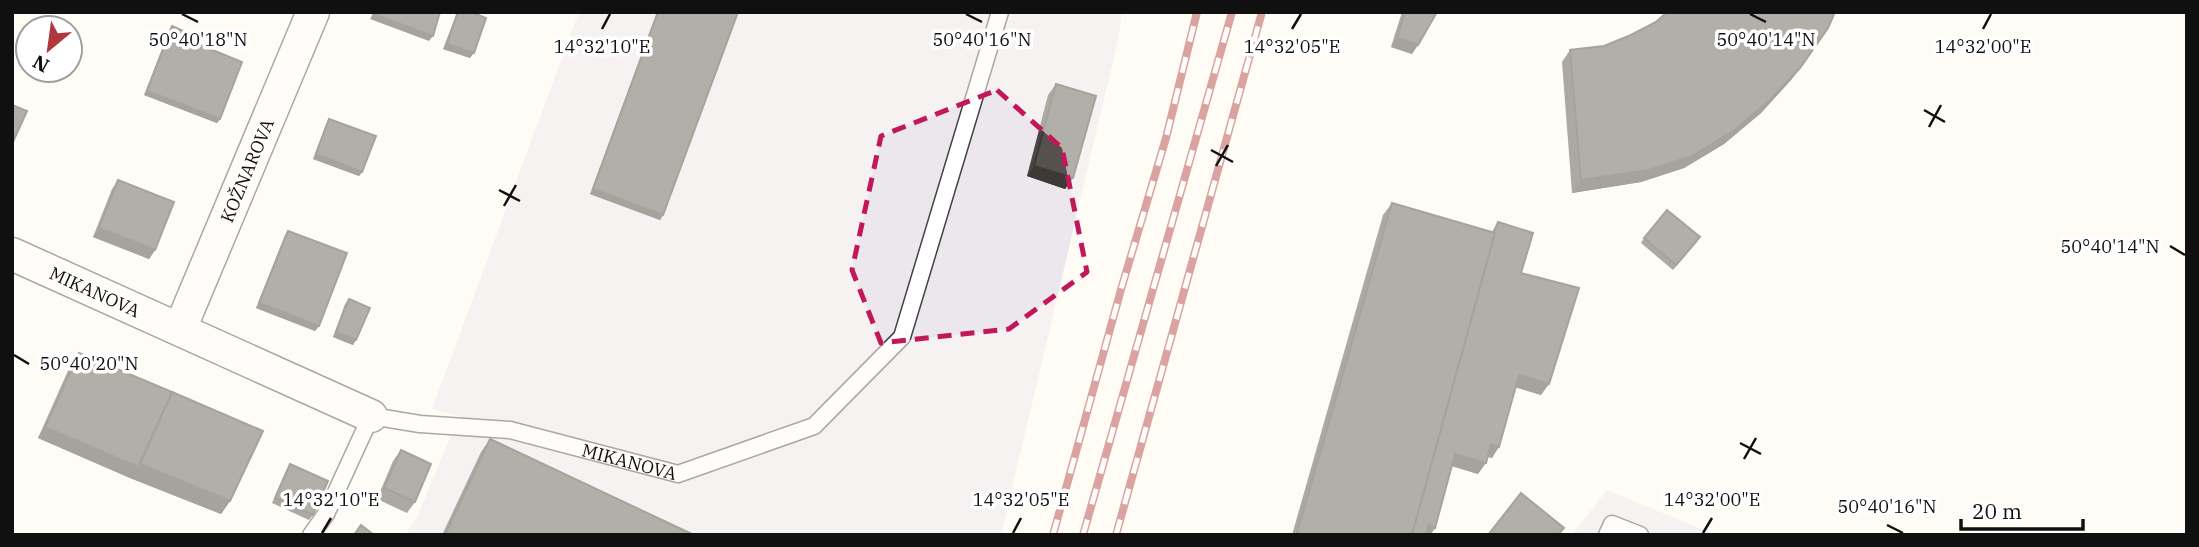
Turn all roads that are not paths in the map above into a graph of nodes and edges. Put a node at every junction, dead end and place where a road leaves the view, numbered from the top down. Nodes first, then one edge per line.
1 (313, 12) edge
2 (1000, 12) edge
3 (12, 254) edge
4 (180, 329) junction
5 (371, 416) junction
6 (311, 535) edge
7 (1607, 535) edge
8 (1640, 535) edge

1 - 4 street, KOŽNAROVA
2 - 5 lane, MIKANOVA
3 - 4 street, MIKANOVA
4 - 5 street, MIKANOVA
5 - 6 lane
7 - 8 lane

